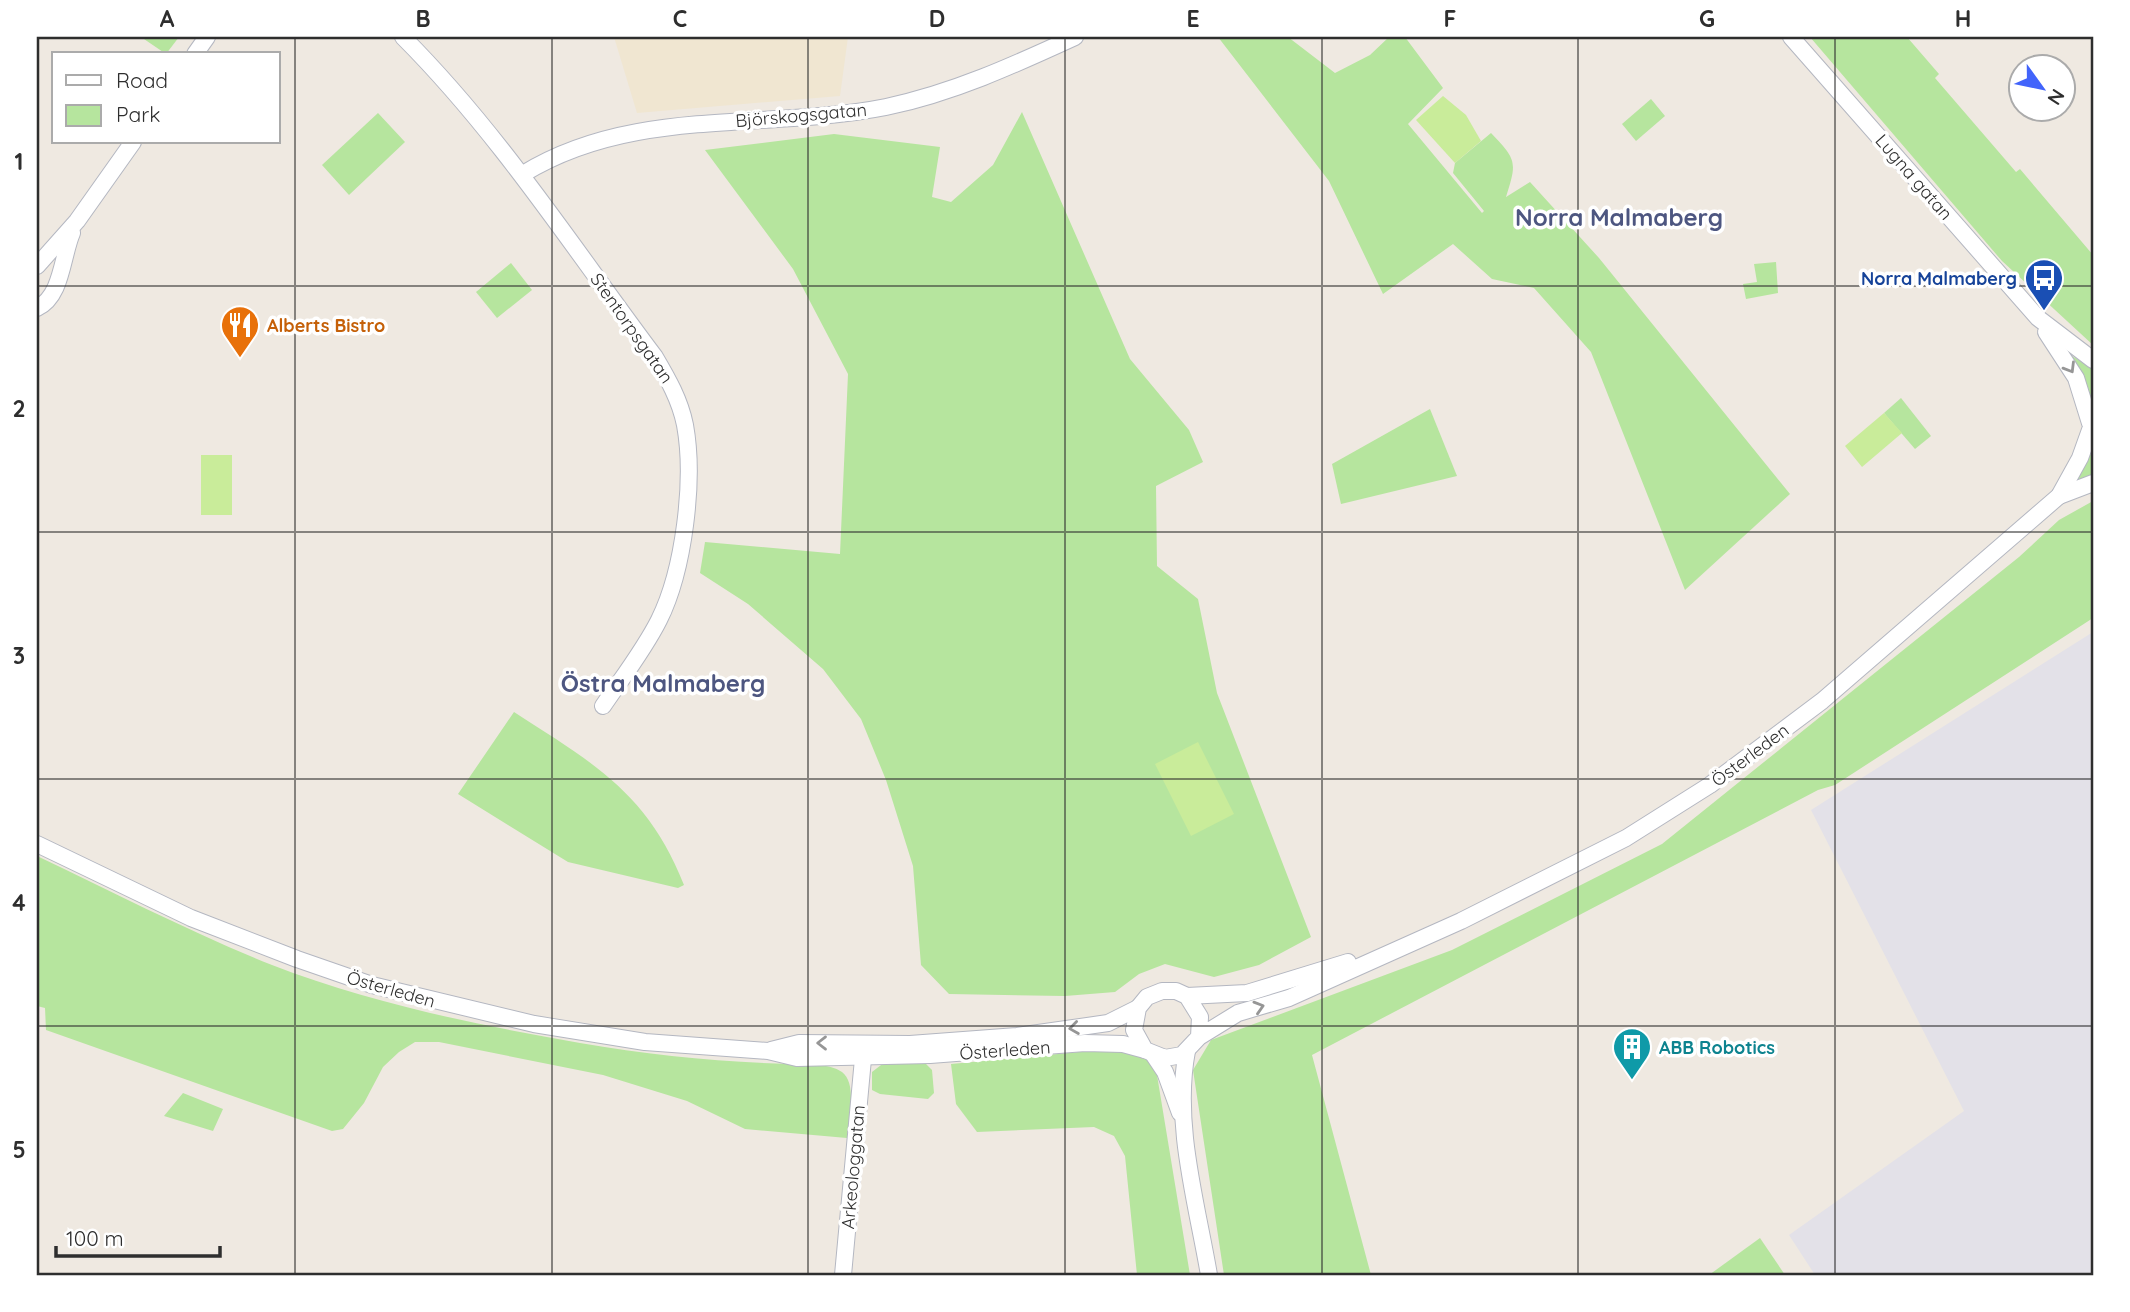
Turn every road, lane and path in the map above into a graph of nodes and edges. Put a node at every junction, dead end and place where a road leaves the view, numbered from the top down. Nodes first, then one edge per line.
1 (403, 37) edge
2 (1075, 37) edge
3 (1791, 37) edge
4 (132, 144) edge
5 (523, 174) junction
6 (77, 221) junction
7 (37, 266) edge
8 (57, 281) junction
9 (37, 308) edge
10 (2038, 318) junction
11 (2093, 360) edge
12 (2092, 428) edge
13 (2093, 483) edge
14 (2059, 496) junction
15 (603, 706) dead end
16 (37, 844) edge
17 (1397, 947) junction
18 (1187, 996) junction
19 (1138, 1008) junction
20 (1199, 1037) junction
21 (864, 1051) junction
22 (1187, 1051) junction
23 (1149, 1052) junction
24 (1185, 1128) junction
25 (843, 1275) edge
26 (1209, 1275) edge

1 - 5 main road, Stentorpsgatan
2 - 5 main road, Björskogsgatan
3 - 10 main road, Lugna gatan
4 - 6 main road
5 - 15 main road, Stentorpsgatan
6 - 7 main road
6 - 8 main road
7 - 8 main road
8 - 9 main road
10 - 11 main road, Lugna gatan
10 -> 12 main road, Lugna gatan
12 - 14 main road, Österleden
13 - 14 main road, Österleden
14 - 17 main road, Österleden
16 - 21 main road, Österleden
17 - 18 main road, Österleden
20 -> 17 main road, Österleden
18 - 19 main road
18 - 20 main road
19 -> 21 main road, Österleden
19 - 23 main road
20 - 22 main road
21 - 23 main road, Österleden
21 - 25 main road, Arkeologgatan
22 - 23 main road
22 - 24 main road
23 - 24 main road
24 - 26 main road

